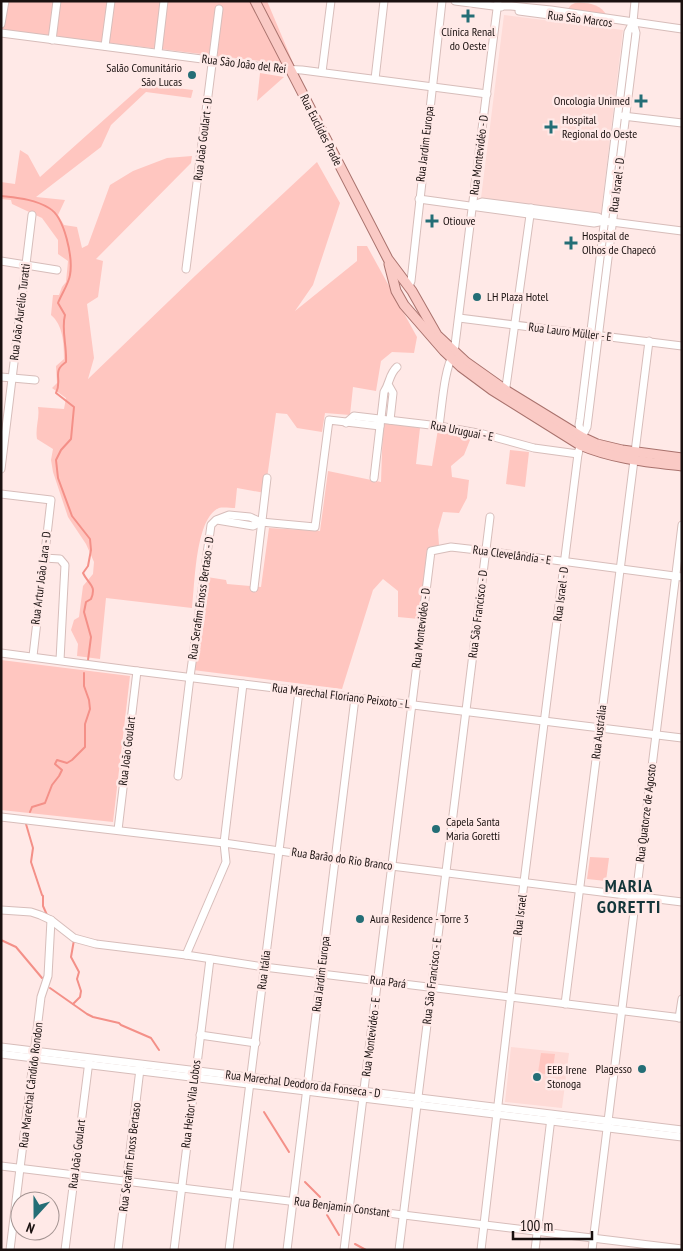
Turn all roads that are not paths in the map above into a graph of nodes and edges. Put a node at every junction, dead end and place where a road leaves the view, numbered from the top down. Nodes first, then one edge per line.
1 (5, 1) edge
2 (57, 1) edge
3 (111, 1) edge
4 (164, 1) edge
5 (255, 1) edge
6 (331, 1) edge
7 (384, 1) edge
8 (442, 1) edge
9 (455, 1) edge
10 (553, 1) edge
11 (635, 1) edge
12 (498, 4) edge
13 (219, 9) dead end
14 (550, 13) junction
15 (633, 22) junction
16 (1, 24) edge
17 (682, 29) edge
18 (1, 33) edge
19 (52, 40) junction
20 (105, 46) junction
21 (158, 52) junction
22 (212, 60) junction
23 (290, 70) junction
24 (322, 72) junction
25 (375, 79) junction
26 (432, 86) junction
27 (487, 94) junction
28 (622, 116) junction
29 (682, 123) edge
30 (419, 199) junction
31 (473, 205) junction
32 (530, 211) junction
33 (32, 215) dead end
34 (604, 221) junction
35 (612, 222) junction
36 (682, 231) edge
37 (388, 259) junction
38 (1, 261) edge
39 (26, 264) junction
40 (186, 269) dead end
41 (57, 270) dead end
42 (407, 286) junction
43 (395, 288) junction
44 (418, 302) junction
45 (406, 308) junction
46 (459, 318) junction
47 (516, 325) junction
48 (594, 335) junction
49 (648, 342) junction
50 (682, 346) edge
51 (453, 355) junction
52 (397, 367) dead end
53 (1, 377) edge
54 (12, 378) junction
55 (35, 380) dead end
56 (386, 389) junction
57 (505, 394) junction
58 (390, 420) junction
59 (381, 423) junction
60 (440, 426) junction
61 (580, 445) junction
62 (635, 456) junction
63 (682, 458) edge
64 (682, 466) edge
65 (1, 469) edge
66 (266, 478) dead end
67 (374, 478) dead end
68 (1, 494) edge
69 (490, 516) dead end
70 (261, 522) junction
71 (682, 525) edge
72 (431, 551) joint
73 (486, 551) junction
74 (44, 558) junction
75 (565, 562) junction
76 (620, 569) junction
77 (679, 576) edge
78 (254, 588) dead end
79 (1, 652) edge
80 (33, 656) junction
81 (60, 660) junction
82 (137, 671) junction
83 (190, 677) junction
84 (243, 684) junction
85 (299, 691) junction
86 (355, 698) junction
87 (412, 705) junction
88 (465, 712) junction
89 (545, 721) junction
90 (600, 728) junction
91 (656, 735) junction
92 (682, 738) edge
93 (178, 776) dead end
94 (1, 817) edge
95 (118, 830) junction
96 (224, 843) junction
97 (280, 851) junction
98 (335, 859) junction
99 (392, 866) junction
100 (446, 873) junction
101 (524, 882) junction
102 (580, 889) junction
103 (635, 896) junction
104 (682, 902) edge
105 (1, 910) edge
106 (51, 920) junction
107 (186, 955) junction
108 (210, 958) junction
109 (264, 967) junction
110 (321, 974) junction
111 (378, 981) junction
112 (432, 988) junction
113 (511, 997) junction
114 (682, 999) edge
115 (565, 1004) junction
116 (622, 1011) junction
117 (680, 1018) edge
118 (200, 1035) junction
119 (256, 1043) junction
120 (1, 1047) edge
121 (1, 1054) edge
122 (34, 1055) junction
123 (89, 1061) junction
124 (141, 1068) junction
125 (195, 1074) junction
126 (250, 1081) junction
127 (307, 1088) junction
128 (364, 1095) junction
129 (418, 1101) junction
130 (497, 1111) junction
131 (551, 1118) junction
132 (608, 1125) junction
133 (682, 1130) edge
134 (682, 1137) edge
135 (1, 1166) edge
136 (21, 1168) junction
137 (74, 1175) junction
138 (127, 1183) junction
139 (181, 1189) junction
140 (235, 1196) junction
141 (293, 1201) junction
142 (350, 1208) junction
143 (404, 1215) junction
144 (484, 1224) junction
145 (537, 1231) junction
146 (594, 1238) junction
147 (682, 1249) edge
148 (10, 1250) edge
149 (65, 1250) edge
150 (118, 1250) edge
151 (174, 1250) edge
152 (229, 1250) edge
153 (287, 1250) edge
154 (344, 1250) edge
155 (400, 1250) edge
156 (481, 1250) edge
157 (535, 1250) edge
158 (592, 1250) edge

1 - 16 street
2 - 19 street
3 - 20 street
4 - 21 street
5 - 23 main road, Rua Euclides Prade
6 - 24 street
7 - 25 street
8 - 26 street, Rua Jardim Europa
9 - 12 street, Rua São Marcos
10 - 14 street
11 - 15 street, Rua Israel - D
12 - 14 street, Rua São Marcos
12 - 27 street, Rua Montevidéo - D
13 - 22 street, Rua João Goulart - D
14 - 15 street, Rua São Marcos
15 - 17 street, Rua São Marcos
15 - 28 street, Rua Israel - D
18 - 19 street, Rua São João del Rei
19 - 20 street, Rua São João del Rei
20 - 21 street, Rua São João del Rei
21 - 22 street, Rua São João del Rei
22 - 23 street, Rua São João del Rei
22 - 40 street, Rua João Goulart - D
23 - 24 street, Rua São João del Rei
23 - 37 main road, Rua Euclides Prade
24 - 25 street, Rua São João del Rei
25 - 26 street, Rua São João del Rei
26 - 27 street, Rua São João del Rei
26 - 30 street, Rua Jardim Europa
27 - 31 street, Rua Montevidéo - D
28 - 29 street
28 - 34 street, Rua Israel - D
28 - 35 street, Rua Israel - D
30 - 31 street
30 - 42 street, Rua Jardim Europa
31 - 32 street
31 - 46 street, Rua Montevidéo - D
32 - 34 street
32 - 47 street
33 - 39 street, Rua João Aurélio Turatti
34 - 35 street
34 - 48 street, Rua Israel - D
35 - 36 street
35 - 48 street, Rua Israel - D
37 - 42 main road, Rua Euclides Prade
37 - 43 main road, Rua Euclides Prade
38 - 39 street
39 - 41 street
39 - 54 street, Rua João Aurélio Turatti
42 - 43 main road
42 - 44 main road, Rua Euclides Prade
43 - 45 main road, Rua Euclides Prade
44 - 45 main road
44 - 51 main road, Rua Euclides Prade
45 - 51 main road, Rua Euclides Prade
46 - 47 street, Rua Lauro Müller - E
46 - 51 street, Rua Montevidéo - D
47 - 48 street, Rua Lauro Müller - E
47 - 57 street
48 - 49 street, Rua Lauro Müller - E
48 - 61 street, Rua Israel - D
49 - 50 street, Rua Lauro Müller - E
49 - 62 street, Rua Austrália
51 - 57 main road, Rua Euclides Prade
51 - 60 street, Rua Montevidéo - D
52 - 56 street
53 - 54 street
54 - 55 street
54 - 65 street, Rua João Aurélio Turatti
56 - 58 street
56 - 59 street
57 - 61 main road, Rua Euclides Prade
58 - 59 street, Rua Uruguai - E
58 - 60 street, Rua Uruguai - E
59 - 67 street
59 - 70 street, Rua Uruguai - E
60 - 61 street, Rua Uruguai - E
61 - 62 main road, Rua Uruguai - E
61 - 75 street, Rua Israel - D
62 - 63 main road, Rua Uruguai - E
62 - 64 main road, Rua Uruguai - E
62 - 76 street, Rua Austrália
66 - 70 street
68 - 74 street, Rua Artur João Lara - D
69 - 73 street, Rua São Francisco - D
70 - 78 street
70 - 83 street, Rua Serafim Enoss Bertaso - D
71 - 77 street, Rua Quatorze de Agosto
72 - 73 street, Rua Clevelândia - E
72 - 87 street, Rua Montevidéo - D
73 - 75 street, Rua Clevelândia - E
73 - 88 street, Rua São Francisco - D
74 - 80 street, Rua Artur João Lara - D
74 - 81 street
75 - 76 street, Rua Clevelândia - E
75 - 89 street, Rua Israel - D
76 - 77 street, Rua Clevelândia - E
76 - 90 street, Rua Austrália
77 - 91 street, Rua Quatorze de Agosto
79 - 80 street, Rua Marechal Floriano Peixoto - L
80 - 81 street, Rua Marechal Floriano Peixoto - L
81 - 82 street, Rua Marechal Floriano Peixoto - L
82 - 83 street, Rua Marechal Floriano Peixoto - L
82 - 95 street, Rua João Goulart
83 - 84 street, Rua Marechal Floriano Peixoto - L
83 - 93 street, Rua Serafim Enoss Bertaso - D
84 - 85 street, Rua Marechal Floriano Peixoto - L
84 - 96 street
85 - 86 street, Rua Marechal Floriano Peixoto - L
85 - 97 street, Rua Itália
86 - 87 street, Rua Marechal Floriano Peixoto - L
86 - 98 street, Rua Jardim Europa
87 - 88 street, Rua Marechal Floriano Peixoto - L
87 - 99 street, Rua Montevidéo - E
88 - 89 street, Rua Marechal Floriano Peixoto - L
88 - 100 street, Rua São Francisco - E
89 - 90 street, Rua Marechal Floriano Peixoto - L
89 - 101 street, Rua Israel
90 - 91 street, Rua Marechal Floriano Peixoto - L
90 - 102 street, Rua Austrália
91 - 92 street, Rua Marechal Floriano Peixoto - L
91 - 103 street, Rua Quatorze de Agosto
94 - 95 street, Rua Barão do Rio Branco
95 - 96 street, Rua Barão do Rio Branco
96 - 97 street, Rua Barão do Rio Branco
96 - 107 street
97 - 98 street, Rua Barão do Rio Branco
97 - 109 street, Rua Itália
98 - 99 street, Rua Barão do Rio Branco
98 - 110 street, Rua Jardim Europa
99 - 100 street, Rua Barão do Rio Branco
99 - 111 street, Rua Montevidéo - E
100 - 101 street, Rua Barão do Rio Branco
100 - 112 street, Rua São Francisco - E
101 - 102 street, Rua Barão do Rio Branco
101 - 113 street, Rua Israel
102 - 103 street, Rua Barão do Rio Branco
102 - 115 street, Rua Austrália
103 - 104 street, Rua Barão do Rio Branco
103 - 116 street, Rua Quatorze de Agosto
105 - 106 street, Rua Pará
106 - 107 street, Rua Pará
106 - 122 street, Rua Marechal Cândido Rondon
107 - 108 street, Rua Pará
108 - 109 street, Rua Pará
108 - 118 street, Rua Heitor Vila Lobos
109 - 110 street, Rua Pará
109 - 119 street, Rua Itália
110 - 111 street, Rua Pará
110 - 127 street, Rua Jardim Europa
111 - 112 street, Rua Pará
111 - 128 street, Rua Montevidéo - E
112 - 113 street, Rua Pará
112 - 129 street, Rua São Francisco - E
113 - 115 street, Rua Pará
113 - 130 street, Rua Israel
114 - 117 street
115 - 116 street, Rua Pará
116 - 117 street, Rua Pará
116 - 132 street, Rua Quatorze de Agosto
118 - 119 street
118 - 125 street, Rua Heitor Vila Lobos
119 - 126 street, Rua Itália
120 - 122 street, Rua Marechal Deodoro da Fonseca - D
121 - 122 street, Rua Marechal Deodoro da Fonseca - D
122 - 123 street, Rua Marechal Deodoro da Fonseca - D
122 - 136 street, Rua Marechal Cândido Rondon
123 - 124 street, Rua Marechal Deodoro da Fonseca - D
123 - 137 street, Rua João Goulart
124 - 125 street, Rua Marechal Deodoro da Fonseca - D
124 - 138 street, Rua Serafim Enoss Bertaso
125 - 126 street, Rua Marechal Deodoro da Fonseca - D
125 - 139 street, Rua Heitor Vila Lobos
126 - 127 street, Rua Marechal Deodoro da Fonseca - D
126 - 140 street, Rua Itália
127 - 128 street, Rua Marechal Deodoro da Fonseca - D
127 - 141 street, Rua Jardim Europa
128 - 129 street, Rua Marechal Deodoro da Fonseca - D
128 - 142 street, Rua Montevidéo - E
129 - 130 street, Rua Marechal Deodoro da Fonseca - D
129 - 143 street, Rua São Francisco - E
130 - 131 street, Rua Marechal Deodoro da Fonseca - D
130 - 144 street, Rua Israel
131 - 132 street, Rua Marechal Deodoro da Fonseca - D
131 - 145 street
132 - 133 street
132 - 134 street, Rua Marechal Deodoro da Fonseca - D
132 - 146 street, Rua Quatorze de Agosto
135 - 136 street, Rua Benjamin Constant
136 - 137 street, Rua Benjamin Constant
136 - 148 street, Rua Marechal Cândido Rondon
137 - 138 street, Rua Benjamin Constant
137 - 149 street, Rua João Goulart
138 - 139 street, Rua Benjamin Constant
138 - 150 street, Rua Serafim Enoss Bertaso
139 - 140 street, Rua Benjamin Constant
139 - 151 street, Rua Heitor Vila Lobos
140 - 141 street, Rua Benjamin Constant
140 - 152 street, Rua Itália
141 - 142 street, Rua Benjamin Constant
141 - 153 street, Rua Jardim Europa
142 - 143 street, Rua Benjamin Constant
142 - 154 street, Rua Montevidéo - E
143 - 144 street, Rua Benjamin Constant
143 - 155 street, Rua São Francisco - E
144 - 145 street, Rua Benjamin Constant
144 - 156 street, Rua Israel
145 - 146 street, Rua Benjamin Constant
145 - 157 street
146 - 147 street, Rua Benjamin Constant
146 - 158 street, Rua Quatorze de Agosto

